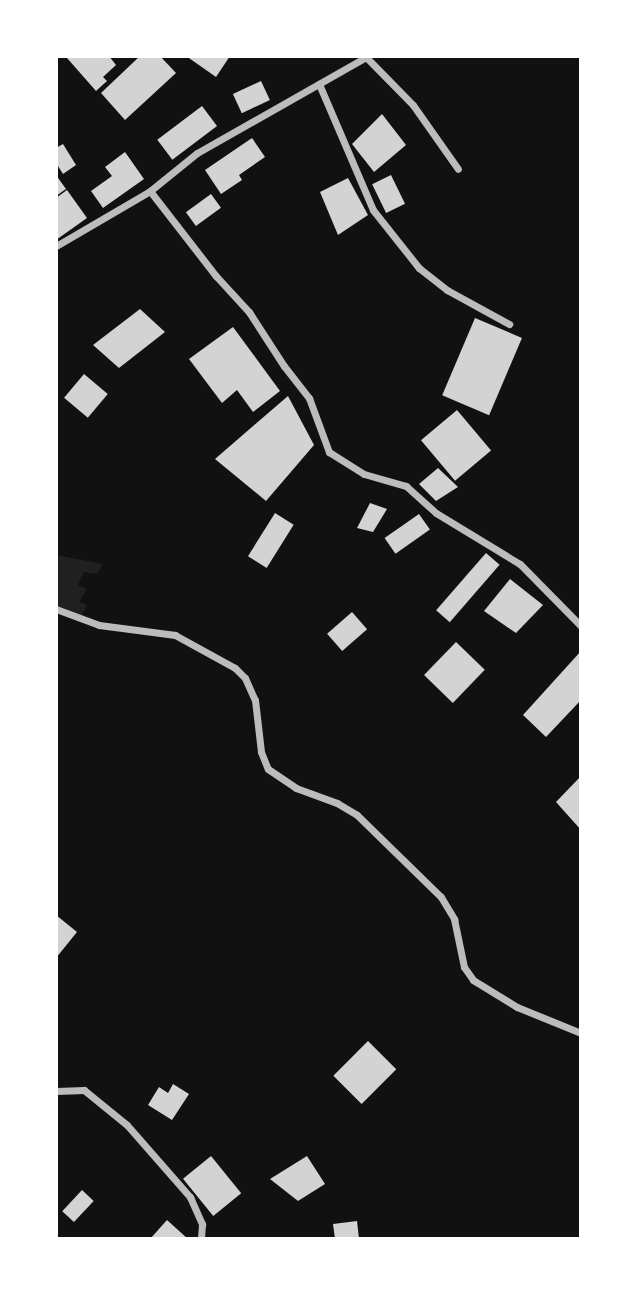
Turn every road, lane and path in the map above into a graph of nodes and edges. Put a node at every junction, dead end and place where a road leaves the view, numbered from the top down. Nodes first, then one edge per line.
1 (367, 57) edge
2 (319, 84) junction
3 (458, 169) dead end
4 (149, 191) junction
5 (56, 246) edge
6 (509, 324) dead end
7 (56, 609) edge
8 (581, 626) edge
9 (581, 1033) edge
10 (56, 1091) edge
11 (201, 1239) edge

1 - 2 street
1 - 3 street
2 - 4 street
2 - 6 street
4 - 5 street
4 - 8 street
7 - 9 street
10 - 11 street

